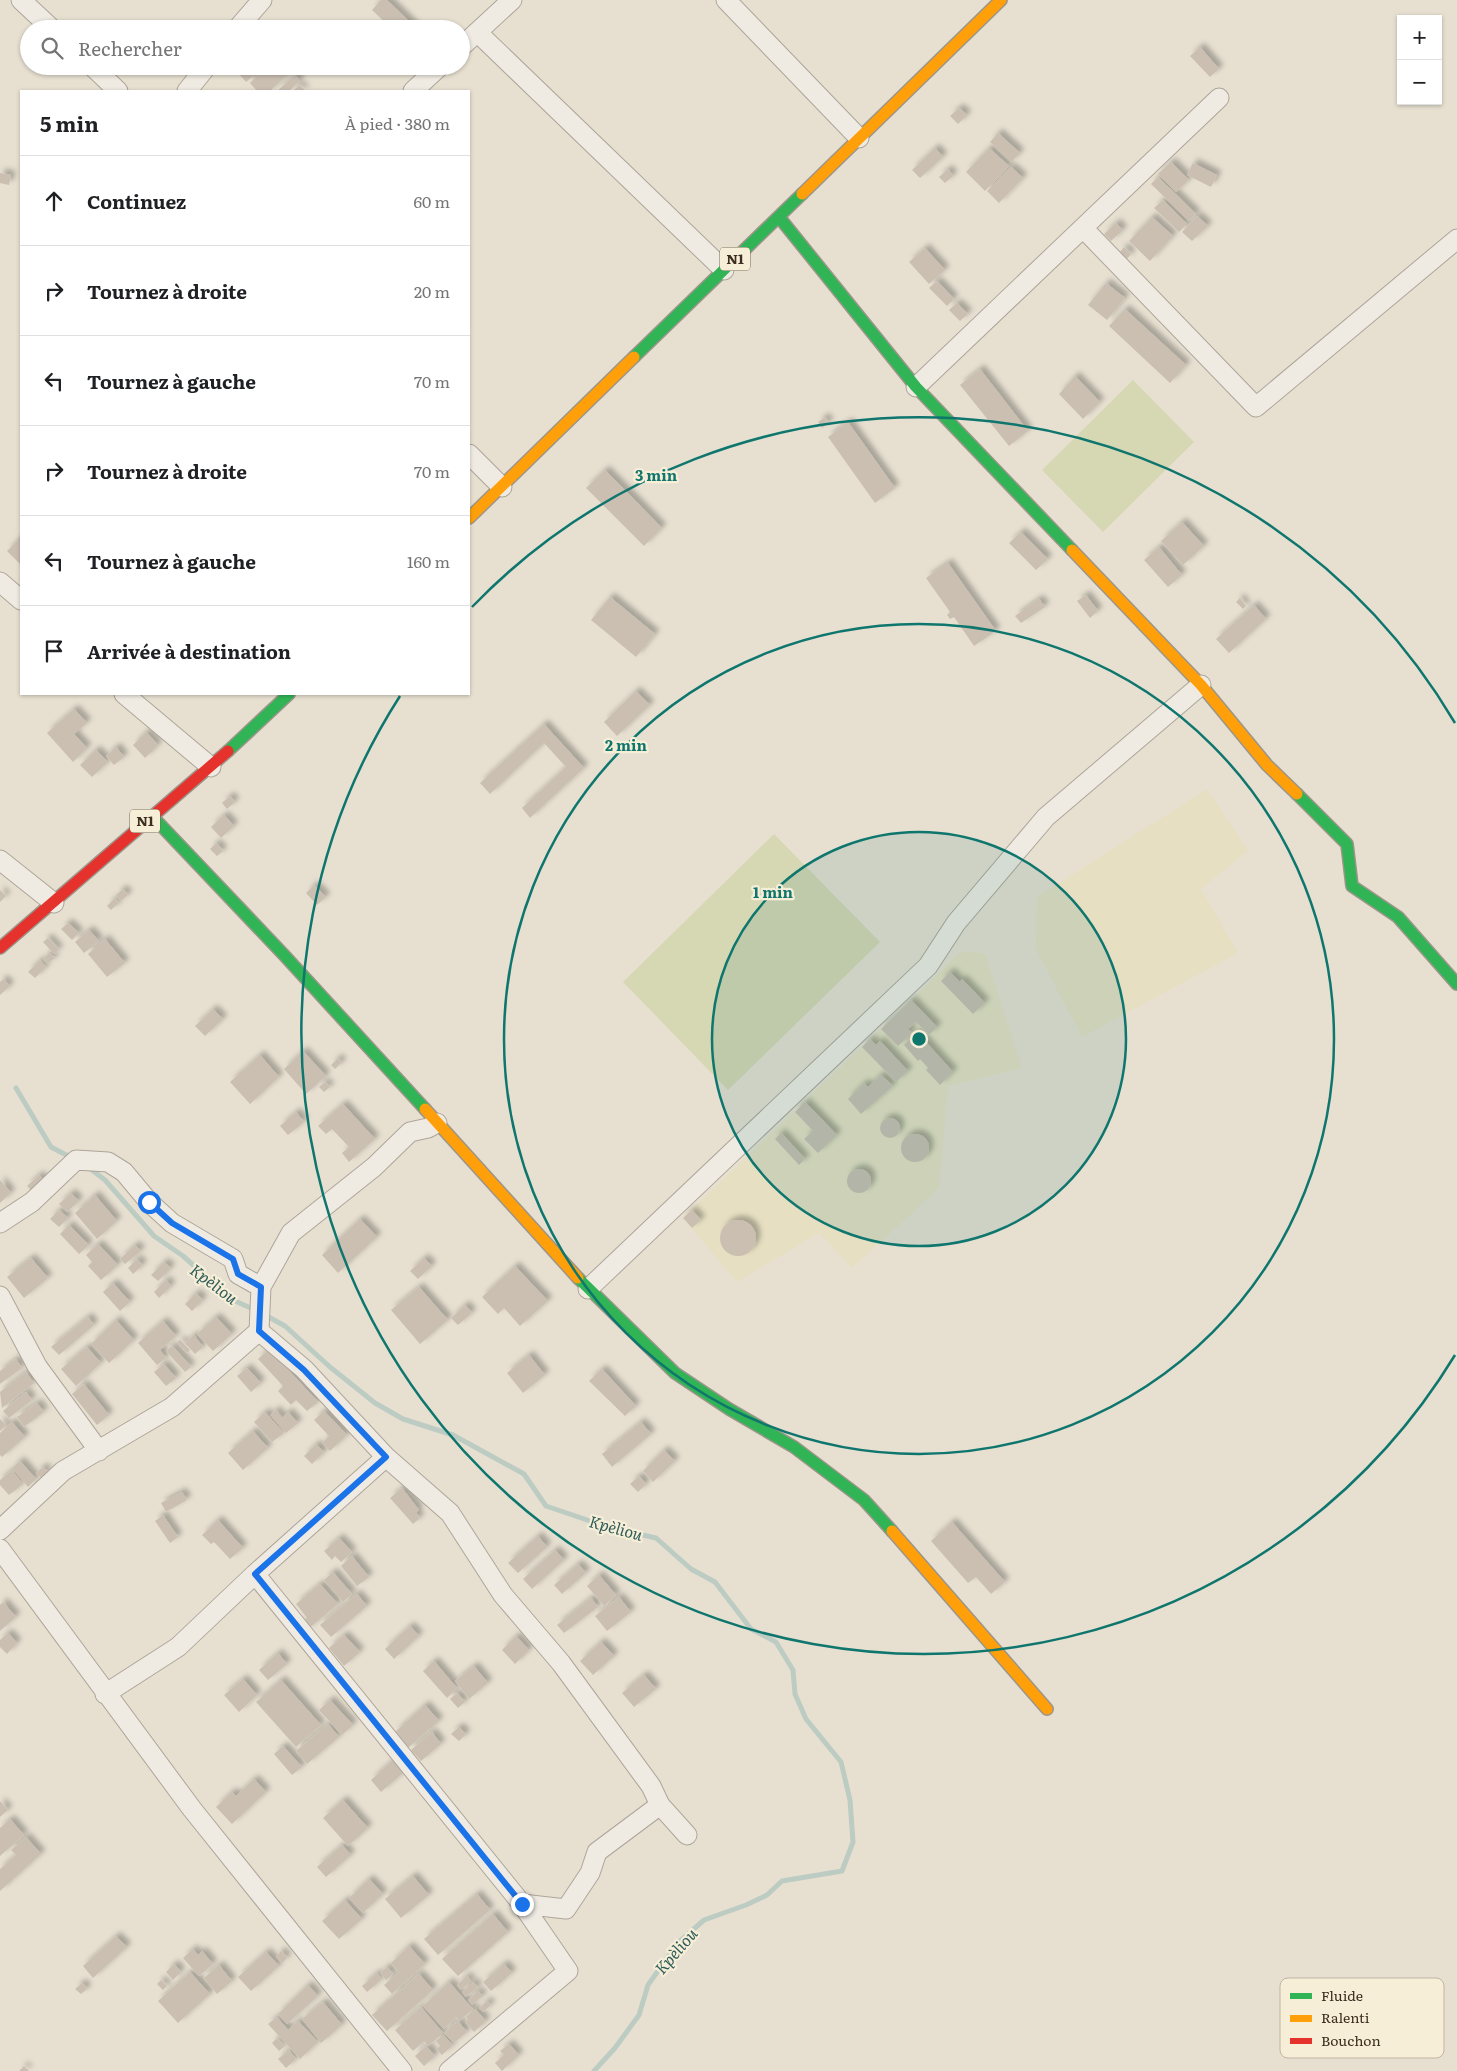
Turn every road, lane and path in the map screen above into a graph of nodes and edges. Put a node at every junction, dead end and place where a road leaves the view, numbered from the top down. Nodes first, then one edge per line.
1 (21, 0) edge
2 (262, 0) edge
3 (512, 0) edge
4 (726, 0) edge
5 (989, 4) edge
6 (42, 20) edge
7 (245, 20) edge
8 (477, 32) junction
9 (470, 39) edge
10 (101, 75) edge
11 (200, 75) edge
12 (430, 75) edge
13 (117, 90) edge
14 (189, 90) edge
15 (414, 90) edge
16 (1219, 98) dead end
17 (859, 138) junction
18 (779, 217) junction
19 (1083, 228) junction
20 (1457, 239) edge
21 (724, 270) junction
22 (916, 387) junction
23 (470, 455) edge
24 (502, 487) junction
25 (470, 517) edge
26 (0, 582) edge
27 (20, 599) edge
28 (1201, 685) junction
29 (125, 695) edge
30 (288, 695) edge
31 (211, 768) junction
32 (152, 816) junction
33 (0, 860) edge
34 (54, 903) junction
35 (0, 948) edge
36 (1457, 984) edge
37 (437, 1123) junction
38 (0, 1223) edge
39 (588, 1289) junction
40 (260, 1294) junction
41 (0, 1296) edge
42 (259, 1327) junction
43 (100, 1451) junction
44 (386, 1457) junction
45 (0, 1530) edge
46 (0, 1549) edge
47 (255, 1574) junction
48 (106, 1694) junction
49 (1047, 1709) dead end
50 (660, 1805) junction
51 (687, 1835) dead end
52 (522, 1904) junction
53 (402, 2071) edge
54 (449, 2071) edge

1 - 6 street
2 - 7 street
3 - 8 street
4 - 17 street
5 - 17 main road, N1
8 - 9 street
8 - 21 street
10 - 13 street
11 - 14 street
12 - 15 street
16 - 19 street
17 - 18 main road, N1
18 - 21 main road, N1
18 - 22 main road
19 - 20 street
19 - 22 street
21 - 24 main road, N1
22 - 28 main road
23 - 24 street
24 - 25 main road, N1
26 - 27 street
28 - 36 main road
28 - 39 street
29 - 31 street
30 - 31 main road, N1
31 - 32 main road, N1
32 - 34 main road, N1
32 - 37 main road
33 - 34 street
34 - 35 main road, N1
37 - 39 main road
37 - 40 street
38 - 40 street
39 - 49 main road
40 - 42 street
41 - 43 street
42 - 43 street
42 - 44 street
43 - 45 street
44 - 47 street
44 - 50 street
46 - 48 street
47 - 48 street
47 - 52 street
48 - 53 street
50 - 51 street
50 - 52 street
52 - 54 street

